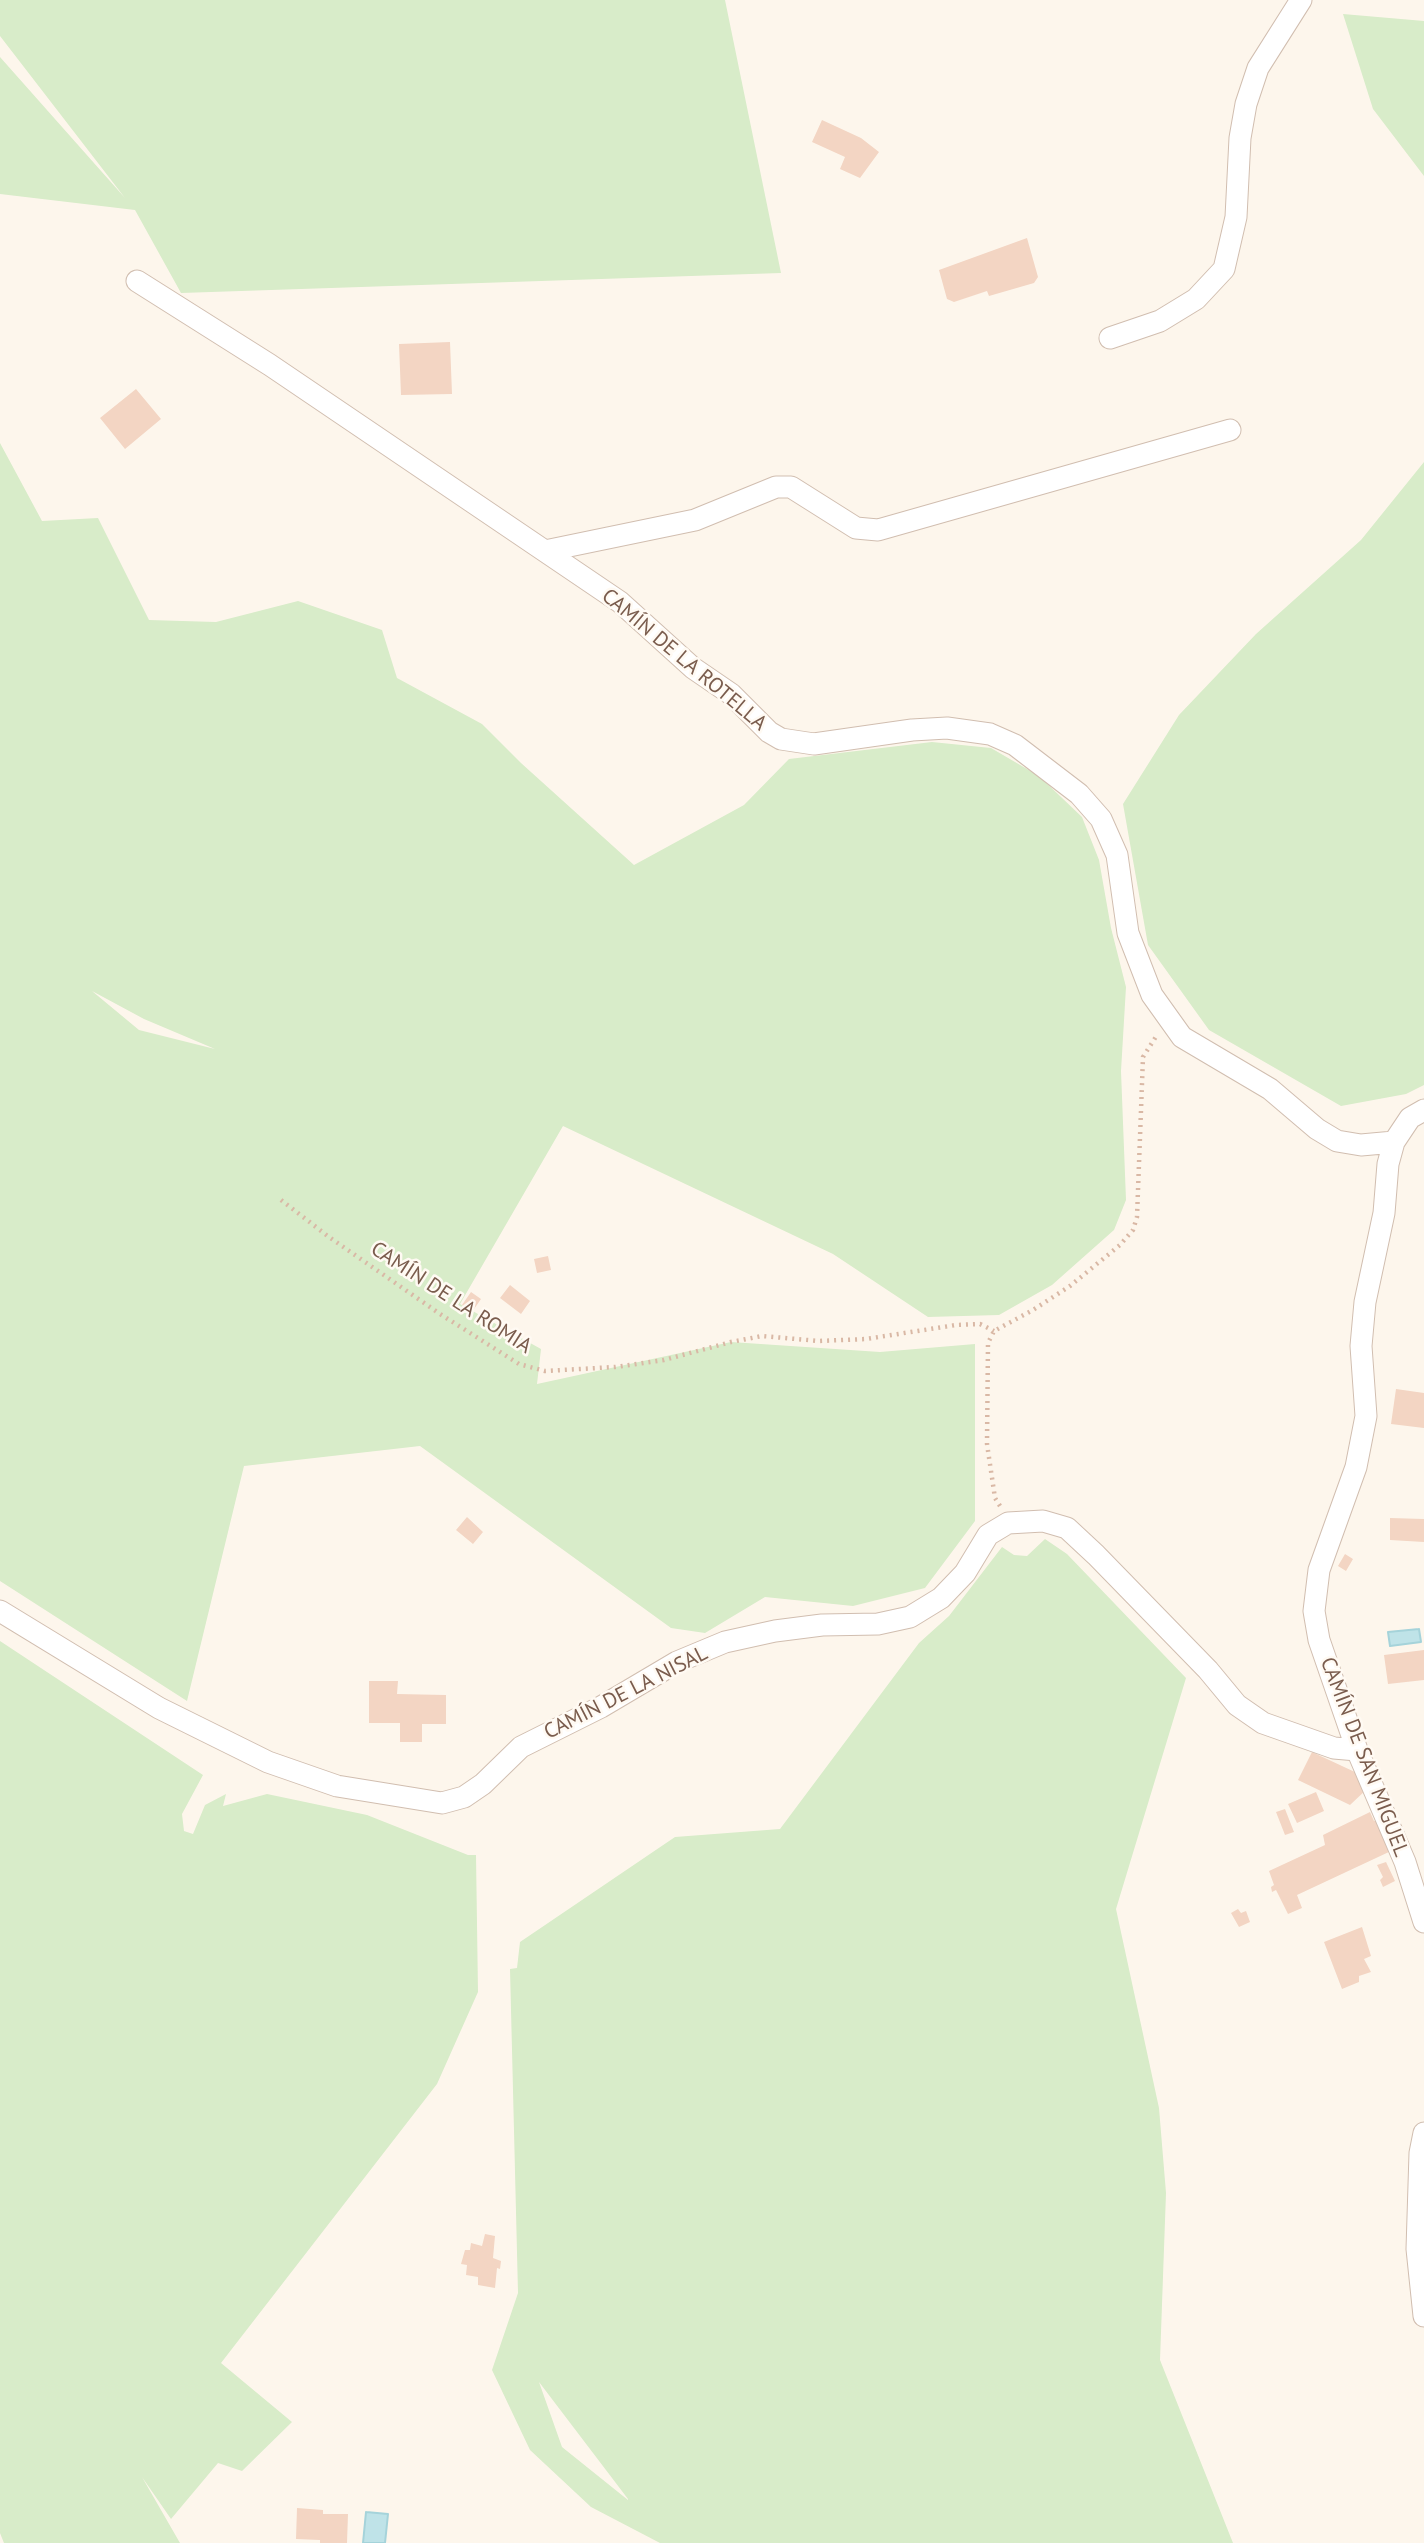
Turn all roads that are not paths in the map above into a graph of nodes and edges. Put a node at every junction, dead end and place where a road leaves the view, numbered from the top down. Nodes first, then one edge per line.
1 (1301, 0) edge
2 (137, 281) dead end
3 (1110, 338) dead end
4 (1230, 430) dead end
5 (545, 551) junction
6 (1424, 1110) edge
7 (1394, 1142) junction
8 (0, 1611) edge
9 (1357, 1750) junction
10 (1424, 1922) edge
11 (1424, 2133) edge
12 (1423, 2306) edge

1 - 3 street
2 - 5 street, CAMÍN DE LA ROTELLA
4 - 5 street
5 - 7 street, CAMÍN DE LA ROTELLA
6 - 7 street, CAMÍN DE SAN MIGUEL
7 - 9 street, CAMÍN DE SAN MIGUEL
8 - 9 street, CAMÍN DE LA NISAL
9 - 10 street, CAMÍN DE SAN MIGUEL
11 - 12 street

